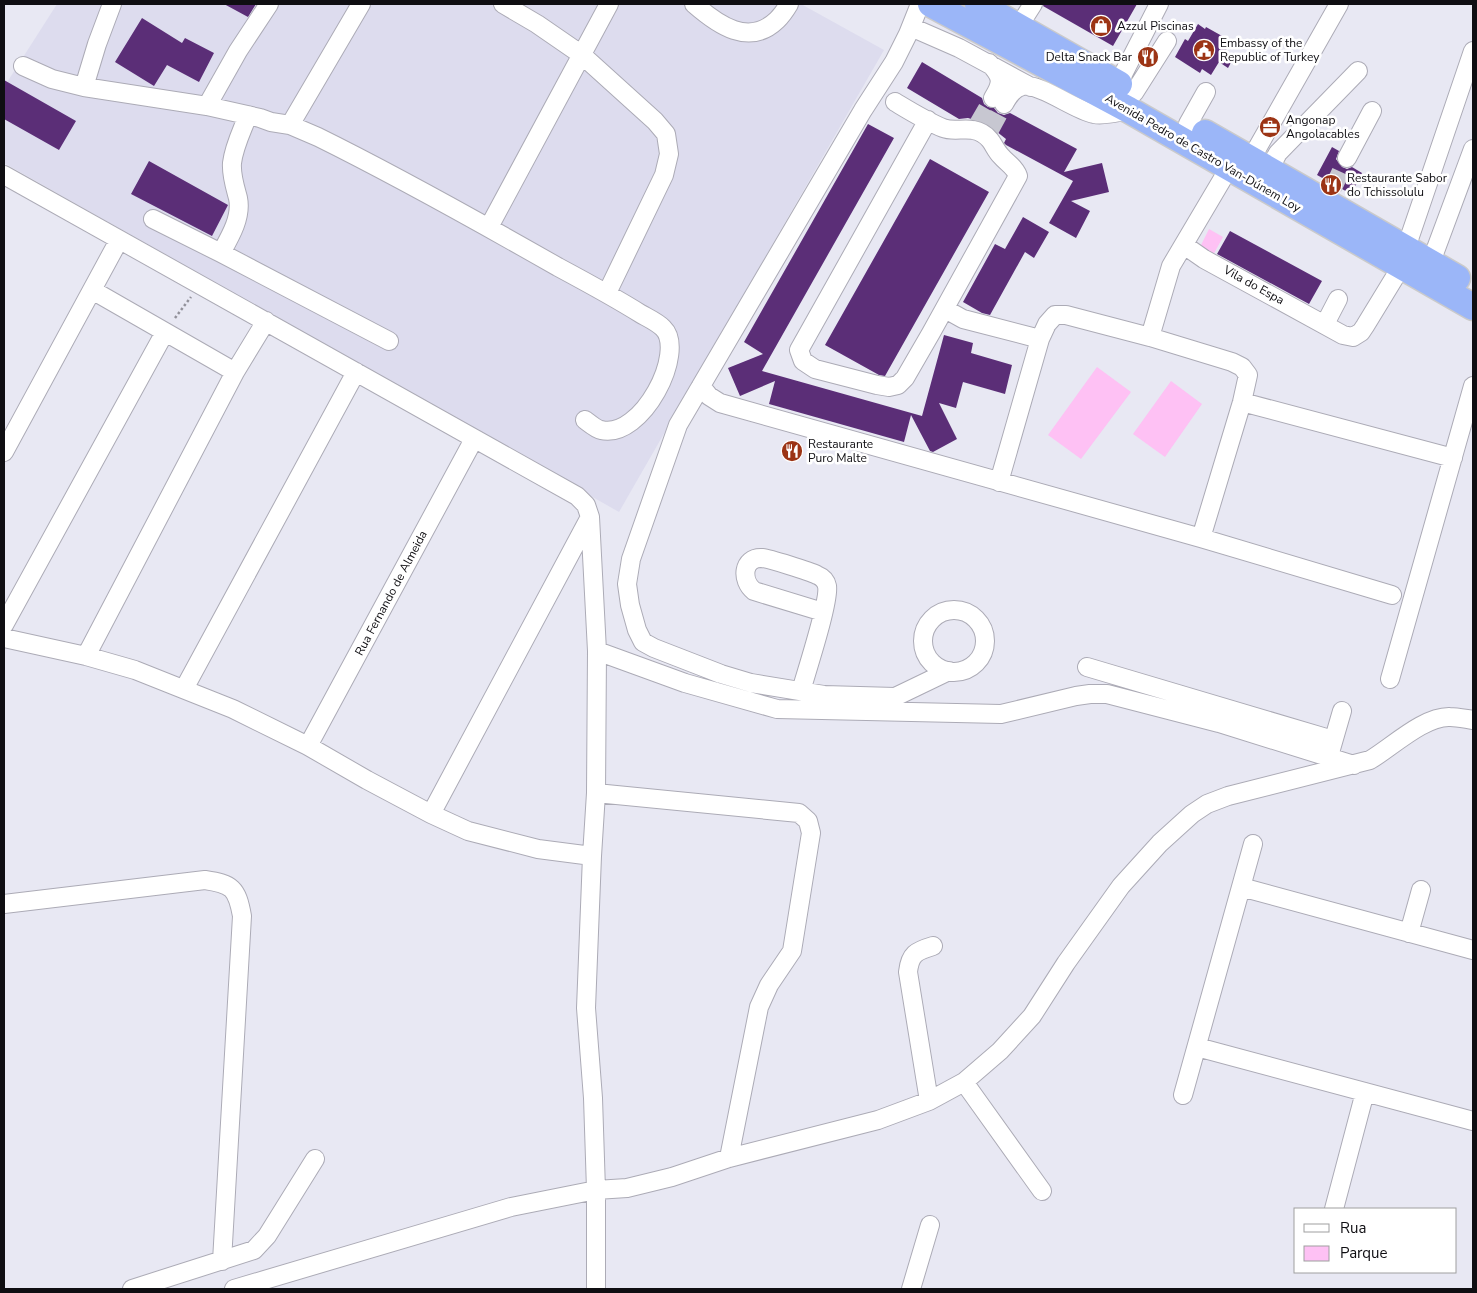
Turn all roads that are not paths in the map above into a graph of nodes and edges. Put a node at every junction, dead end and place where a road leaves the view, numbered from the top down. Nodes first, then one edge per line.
1 (112, 4) edge
2 (268, 4) edge
3 (361, 4) edge
4 (503, 4) edge
5 (609, 4) edge
6 (694, 4) edge
7 (789, 4) edge
8 (978, 4) edge
9 (1033, 4) edge
10 (1160, 4) edge
11 (1339, 4) edge
12 (930, 5) edge
13 (1019, 26) junction
14 (911, 27) junction
15 (1167, 41) dead end
16 (1473, 51) edge
17 (582, 55) junction
18 (990, 64) junction
19 (23, 66) dead end
20 (1162, 66) dead end
21 (1358, 71) dead end
22 (84, 87) junction
23 (1031, 87) junction
24 (1206, 92) dead end
25 (1131, 96) junction
26 (895, 102) dead end
27 (206, 106) junction
28 (1372, 111) dead end
29 (248, 115) junction
30 (928, 120) junction
31 (1188, 124) junction
32 (290, 125) junction
33 (1473, 150) edge
34 (1347, 158) tunnel mouth
35 (1249, 166) junction
36 (4, 175) edge
37 (153, 220) dead end
38 (489, 227) junction
39 (119, 240) junction
40 (1184, 245) junction
41 (221, 253) junction
42 (1404, 257) junction
43 (1431, 262) junction
44 (1473, 286) edge
45 (92, 290) junction
46 (607, 293) junction
47 (1338, 299) dead end
48 (1473, 307) edge
49 (945, 309) junction
50 (266, 321) junction
51 (1324, 324) junction
52 (165, 332) junction
53 (1150, 337) junction
54 (1040, 339) junction
55 (389, 341) dead end
56 (235, 372) junction
57 (356, 372) junction
58 (702, 386) junction
59 (1473, 386) edge
60 (1242, 402) junction
61 (585, 420) dead end
62 (474, 440) junction
63 (4, 452) edge
64 (1452, 458) junction
65 (999, 482) junction
66 (590, 517) junction
67 (1200, 538) junction
68 (565, 567) junction
69 (594, 577) junction
70 (1392, 595) dead end
71 (823, 612) dead end
72 (4, 625) edge
73 (4, 638) edge
74 (597, 651) junction
75 (86, 656) junction
76 (1087, 667) dead end
77 (949, 671) dead end
78 (1390, 679) dead end
79 (184, 689) junction
80 (801, 691) junction
81 (1342, 711) dead end
82 (1473, 720) edge
83 (1334, 740) junction
84 (308, 746) junction
85 (1328, 757) junction
86 (1354, 765) junction
87 (596, 793) junction
88 (431, 814) junction
89 (1253, 844) dead end
90 (592, 856) junction
91 (1241, 887) junction
92 (1421, 890) dead end
93 (4, 904) edge
94 (1409, 933) junction
95 (933, 946) dead end
96 (1473, 950) edge
97 (1197, 1047) junction
98 (964, 1082) junction
99 (1365, 1092) junction
100 (1183, 1095) dead end
101 (930, 1101) junction
102 (1473, 1121) edge
103 (729, 1158) junction
104 (315, 1159) dead end
105 (596, 1190) junction
106 (1042, 1192) dead end
107 (1334, 1208) edge
108 (930, 1225) dead end
109 (222, 1261) junction
110 (132, 1289) edge
111 (234, 1289) edge
112 (596, 1289) edge
113 (911, 1289) edge

1 - 22 street
2 - 27 street
3 - 32 street
4 - 17 street
5 - 17 street
6 - 7 street
8 - 13 highway, Avenida Pedro de Castro Van-Dúnem Loy
9 - 13 street
10 - 25 street
11 - 35 street
12 - 14 street
12 - 18 street
12 - 25 highway, Avenida Pedro de Castro Van-Dúnem Loy
13 - 25 highway, Avenida Pedro de Castro Van-Dúnem Loy
14 - 18 street
14 - 58 street
15 - 25 street
16 - 42 street
17 - 38 street
17 - 46 street
18 - 23 street
18 - 23 street
19 - 22 street
20 - 25 street
21 - 35 street
22 - 27 street
23 - 25 street
24 - 31 street
25 - 31 highway, Avenida Pedro de Castro Van-Dúnem Loy
25 - 35 highway, Avenida Pedro de Castro Van-Dúnem Loy
26 - 30 street
27 - 29 street
28 - 34 street
29 - 32 street
29 - 41 street
30 - 49 street
30 - 49 street
31 - 35 highway, Avenida Pedro de Castro Van-Dúnem Loy
32 - 38 street
33 - 43 street
35 - 40 street
35 - 42 highway, Avenida Pedro de Castro Van-Dúnem Loy
35 - 42 highway, Avenida Pedro de Castro Van-Dúnem Loy
36 - 39 street
37 - 41 street
38 - 46 street
39 - 45 street
39 - 50 street
40 - 51 street, Vila do Espa
40 - 53 street
41 - 55 street
42 - 43 highway, Avenida Pedro de Castro Van-Dúnem Loy
42 - 48 highway, Avenida Pedro de Castro Van-Dúnem Loy
42 - 51 street, Vila do Espa
43 - 44 highway, Avenida Pedro de Castro Van-Dúnem Loy
45 - 52 street
45 - 63 street
46 - 61 street
47 - 51 street
49 - 54 street
50 - 56 street
50 - 57 street
52 - 56 street
52 - 72 street
53 - 54 street
53 - 60 street
54 - 65 street
56 - 75 street
57 - 62 street
57 - 79 street
58 - 65 street
58 - 80 street
59 - 64 street
60 - 64 street
60 - 67 street
62 - 66 street
62 - 84 street, Rua Fernando de Almeida
64 - 78 street
65 - 67 street
66 - 68 street
66 - 69 street
67 - 70 street
68 - 69 street
68 - 88 street
69 - 74 street
71 - 80 street
73 - 75 street
74 - 85 street
74 - 87 street
75 - 79 street
76 - 83 street
77 - 80 street
79 - 84 street
81 - 83 street
82 - 86 street
83 - 85 street
84 - 88 street
85 - 86 street
86 - 98 street
87 - 90 street
87 - 103 street
88 - 90 street
89 - 91 street
90 - 105 street
91 - 94 street
91 - 97 street
92 - 94 street
93 - 109 street
94 - 96 street
95 - 101 street
97 - 99 street
97 - 100 street
98 - 101 street
98 - 106 street
99 - 102 street
99 - 107 street
101 - 103 street
103 - 105 street
104 - 109 street
105 - 111 street
105 - 112 street
108 - 113 street
109 - 110 street

